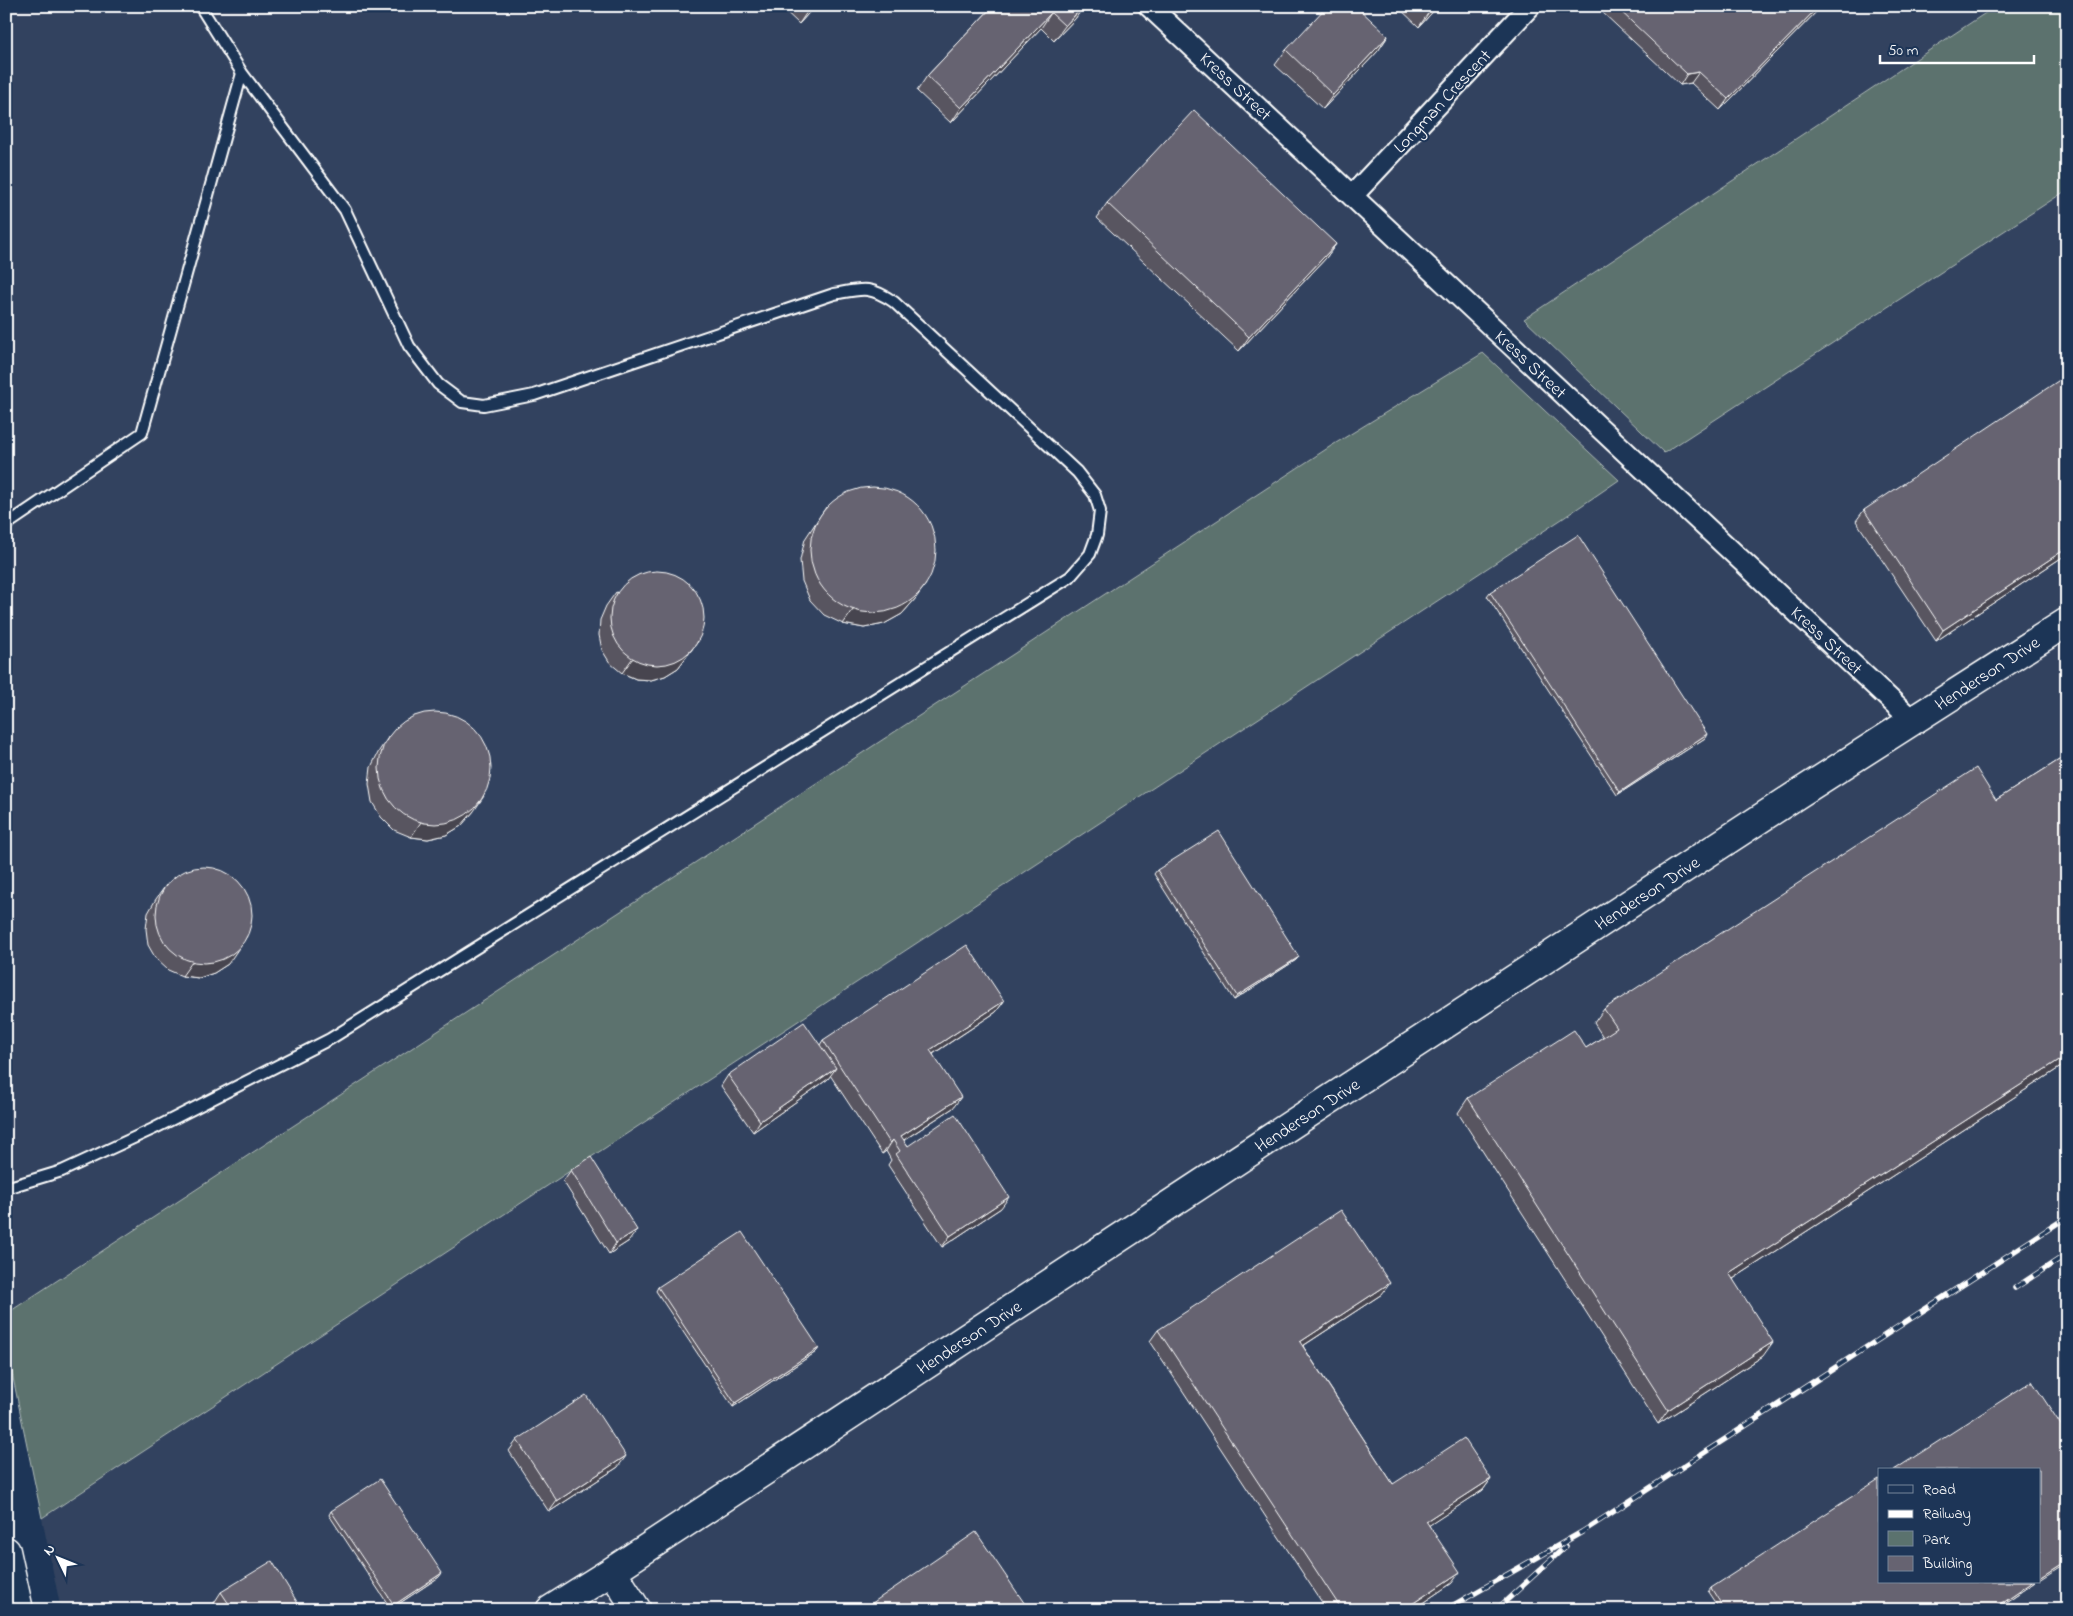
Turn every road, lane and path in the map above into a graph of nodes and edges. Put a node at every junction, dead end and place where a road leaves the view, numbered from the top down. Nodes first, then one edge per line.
1 (200, 6) edge
2 (1149, 6) edge
3 (1530, 6) edge
4 (242, 73) junction
5 (1353, 196) junction
6 (6, 525) edge
7 (2067, 622) edge
8 (1913, 721) junction
9 (6, 1188) edge
10 (6, 1551) edge
11 (612, 1571) junction
12 (19, 1610) edge
13 (550, 1610) edge
14 (637, 1610) edge

1 - 4 lane
2 - 5 street, Kress Street
3 - 5 street, Longman Crescent
4 - 6 lane
4 - 9 lane
5 - 8 street, Kress Street
7 - 8 street, Henderson Drive
8 - 11 street, Henderson Drive
10 - 12 street
11 - 13 street, Henderson Drive
11 - 14 street

